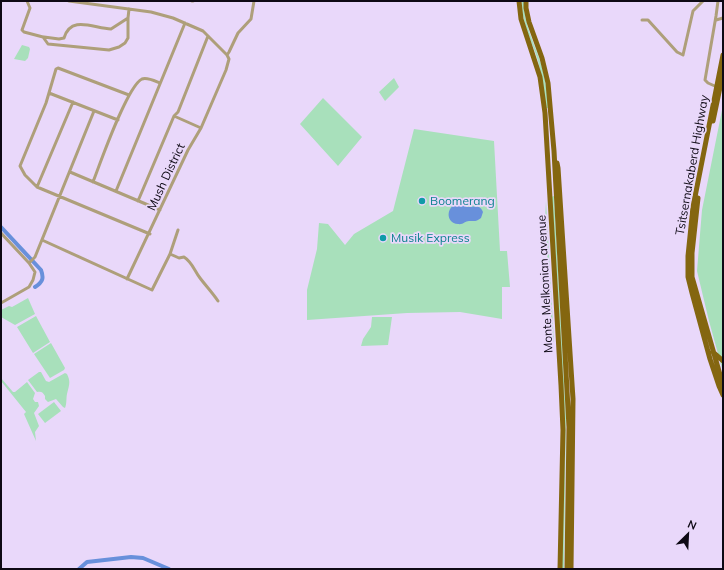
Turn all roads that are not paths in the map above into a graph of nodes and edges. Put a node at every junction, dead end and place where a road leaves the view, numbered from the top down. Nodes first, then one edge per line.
1 (27, 1) edge
2 (69, 1) edge
3 (254, 1) edge
4 (519, 1) edge
5 (526, 1) edge
6 (703, 1) edge
7 (718, 1) edge
8 (129, 10) junction
9 (128, 18) junction
10 (723, 18) edge
11 (642, 20) dead end
12 (716, 20) junction
13 (185, 23) junction
14 (208, 36) junction
15 (43, 37) junction
16 (227, 55) junction
17 (723, 55) edge
18 (723, 73) edge
19 (160, 83) junction
20 (717, 87) junction
21 (49, 93) junction
22 (129, 95) junction
23 (73, 102) junction
24 (94, 111) junction
25 (551, 112) junction
26 (545, 113) junction
27 (174, 116) junction
28 (118, 120) junction
29 (201, 128) junction
30 (554, 151) junction
31 (70, 172) junction
32 (93, 182) junction
33 (37, 187) junction
34 (116, 191) junction
35 (550, 194) junction
36 (556, 194) junction
37 (59, 197) junction
38 (138, 201) junction
39 (160, 210) junction
40 (178, 230) dead end
41 (1, 233) edge
42 (150, 234) junction
43 (42, 240) junction
44 (170, 254) junction
45 (29, 263) junction
46 (127, 279) junction
47 (218, 301) dead end
48 (1, 303) edge
49 (712, 351) junction
50 (723, 361) edge
51 (723, 385) edge
52 (723, 395) edge
53 (560, 569) edge
54 (567, 569) edge
55 (571, 569) edge

1 - 15 street
2 - 8 street
3 - 16 street, Mush District
4 - 26 main road, Monte Melkonian avenue
5 - 25 main road, Monte Melkonian avenue
6 - 11 street
7 - 12 street
8 - 9 street
8 - 13 street
9 - 15 street
9 - 15 street
10 - 12 street
12 - 20 street
13 - 14 street
13 - 19 street
14 - 16 street
14 - 27 street, Mush District
16 - 29 street, Mush District
17 - 20 main road, Tsitsernakaberd Highway
18 - 49 main road, Tsitsernakaberd Highway
19 - 22 street
19 - 34 street
20 - 52 main road, Tsitsernakaberd Highway
21 - 22 street
21 - 23 street
21 - 33 street
22 - 28 street
23 - 24 street
23 - 33 street
24 - 28 street
24 - 31 street
25 - 26 main road
25 - 30 main road, Monte Melkonian avenue
26 - 35 main road, Monte Melkonian avenue
27 - 29 street
27 - 38 street, Mush District
28 - 32 street
29 - 39 street, Mush District
30 - 36 main road, Monte Melkonian avenue
30 - 55 main road
31 - 32 street
31 - 37 street
32 - 34 street
33 - 37 street
34 - 38 street
35 - 36 main road
35 - 53 main road, Monte Melkonian avenue
36 - 54 main road, Monte Melkonian avenue
37 - 42 street
37 - 43 street
38 - 39 street
39 - 42 street, Mush District
40 - 44 street
41 - 45 street
42 - 46 street, Mush District
43 - 45 street
43 - 46 street
44 - 46 street
44 - 47 street
45 - 48 street
49 - 50 main road
49 - 51 main road, Tsitsernakaberd Highway

